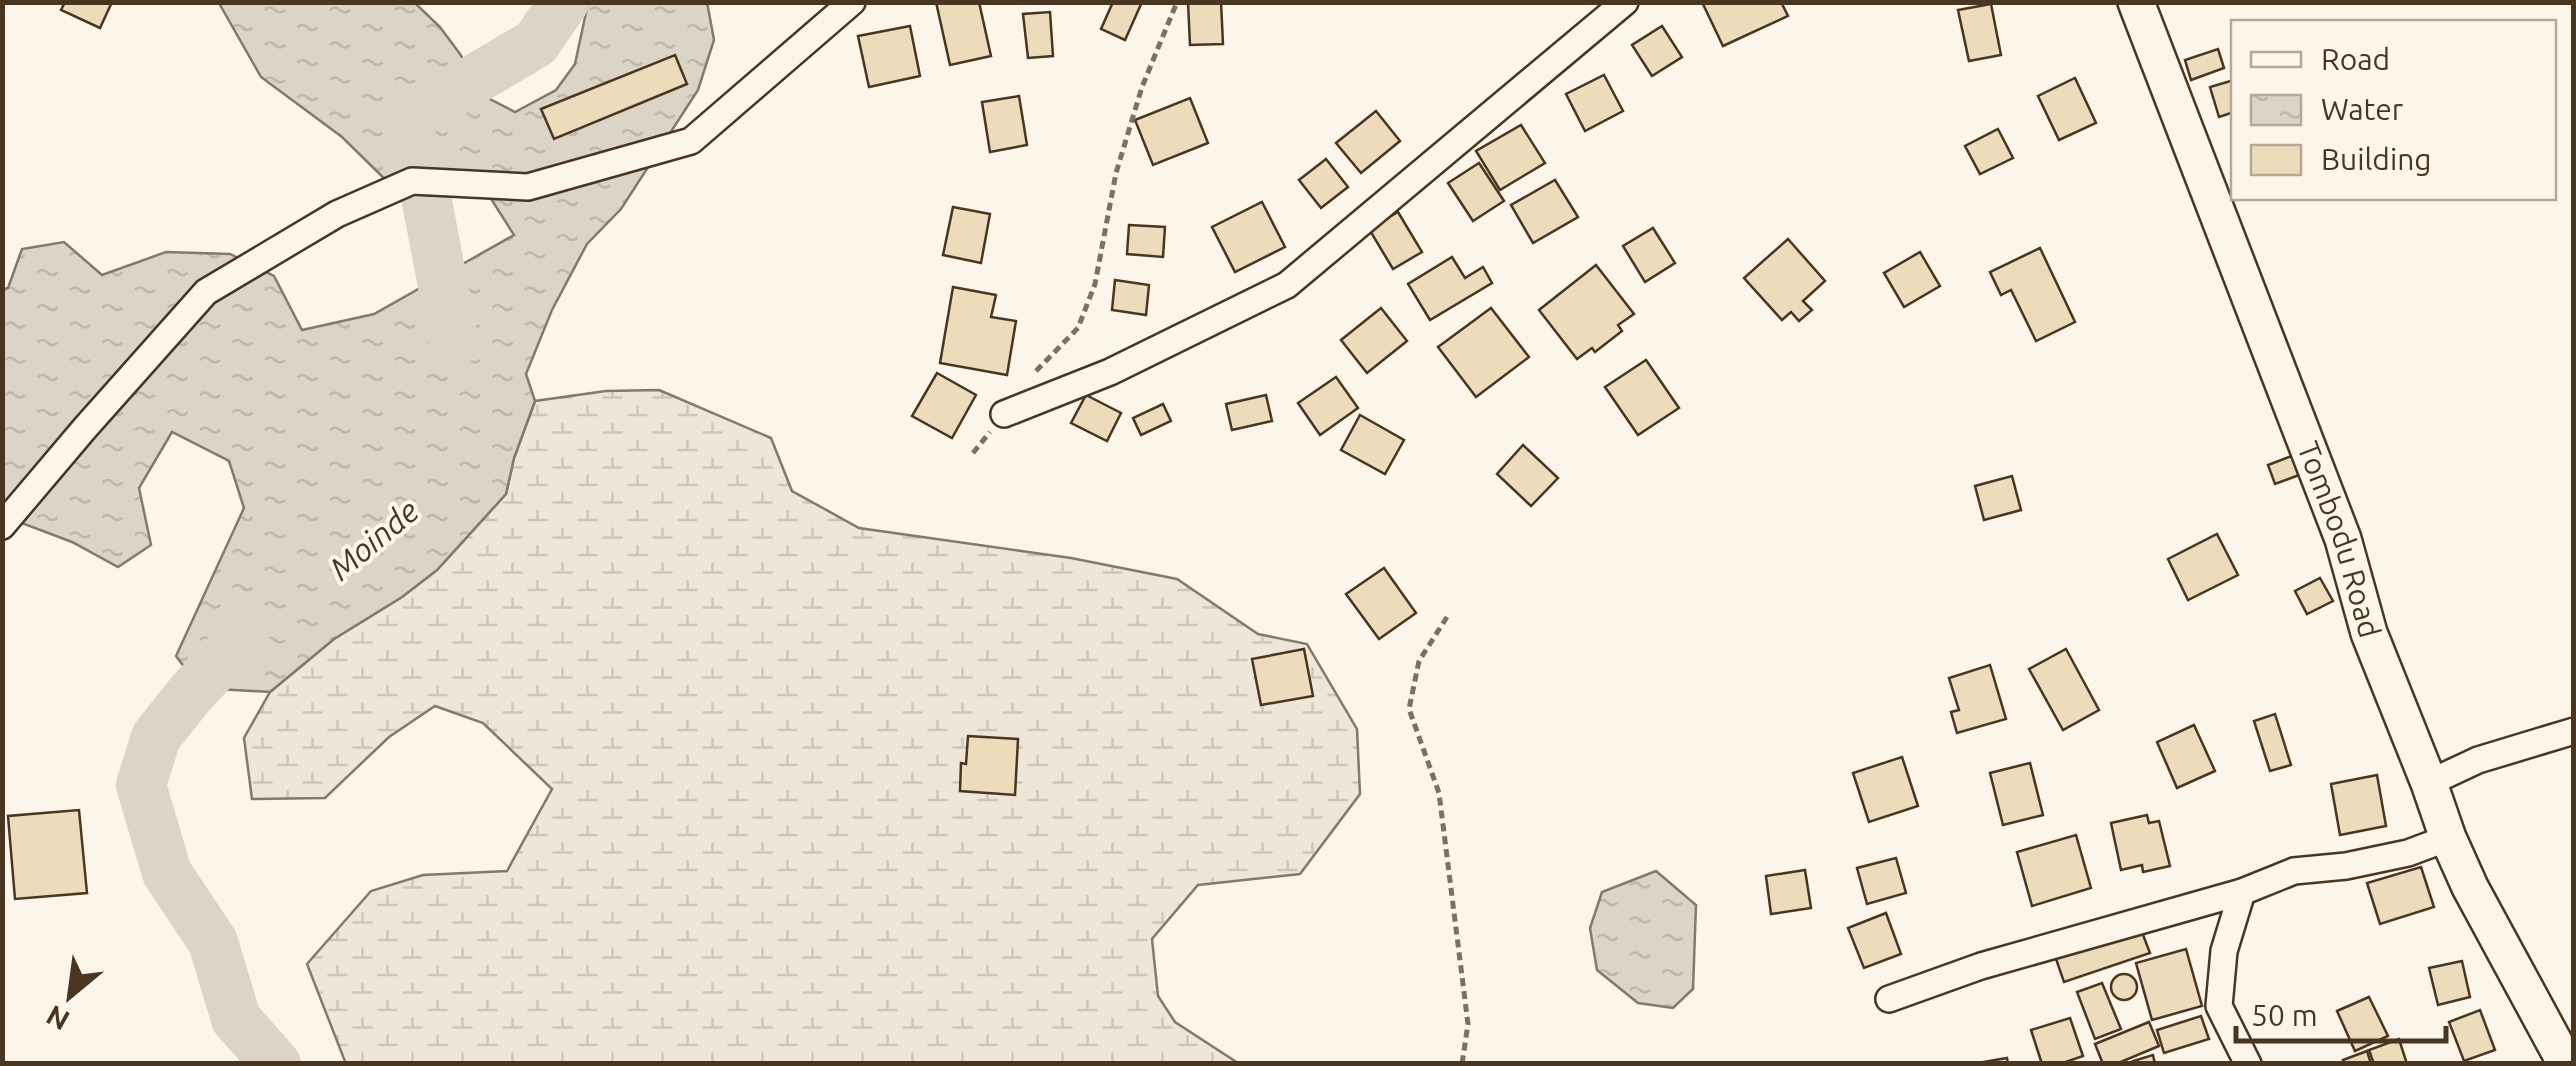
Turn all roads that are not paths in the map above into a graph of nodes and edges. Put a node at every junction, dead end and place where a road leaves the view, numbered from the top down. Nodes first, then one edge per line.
1 (852, 2) edge
2 (1625, 2) edge
3 (2136, 2) edge
4 (1004, 414) road end
5 (2, 526) edge
6 (2574, 731) edge
7 (2429, 783) junction
8 (2448, 838) junction
9 (2242, 892) junction
10 (1888, 999) dead end
11 (2248, 1064) edge
12 (2566, 1064) edge

1 - 5 street
2 - 4 street
3 - 7 main road, Tombodu Road
6 - 7 street
7 - 8 main road, Tombodu Road
8 - 9 street
8 - 12 main road, Tombodu Road
9 - 10 street
9 - 11 street

